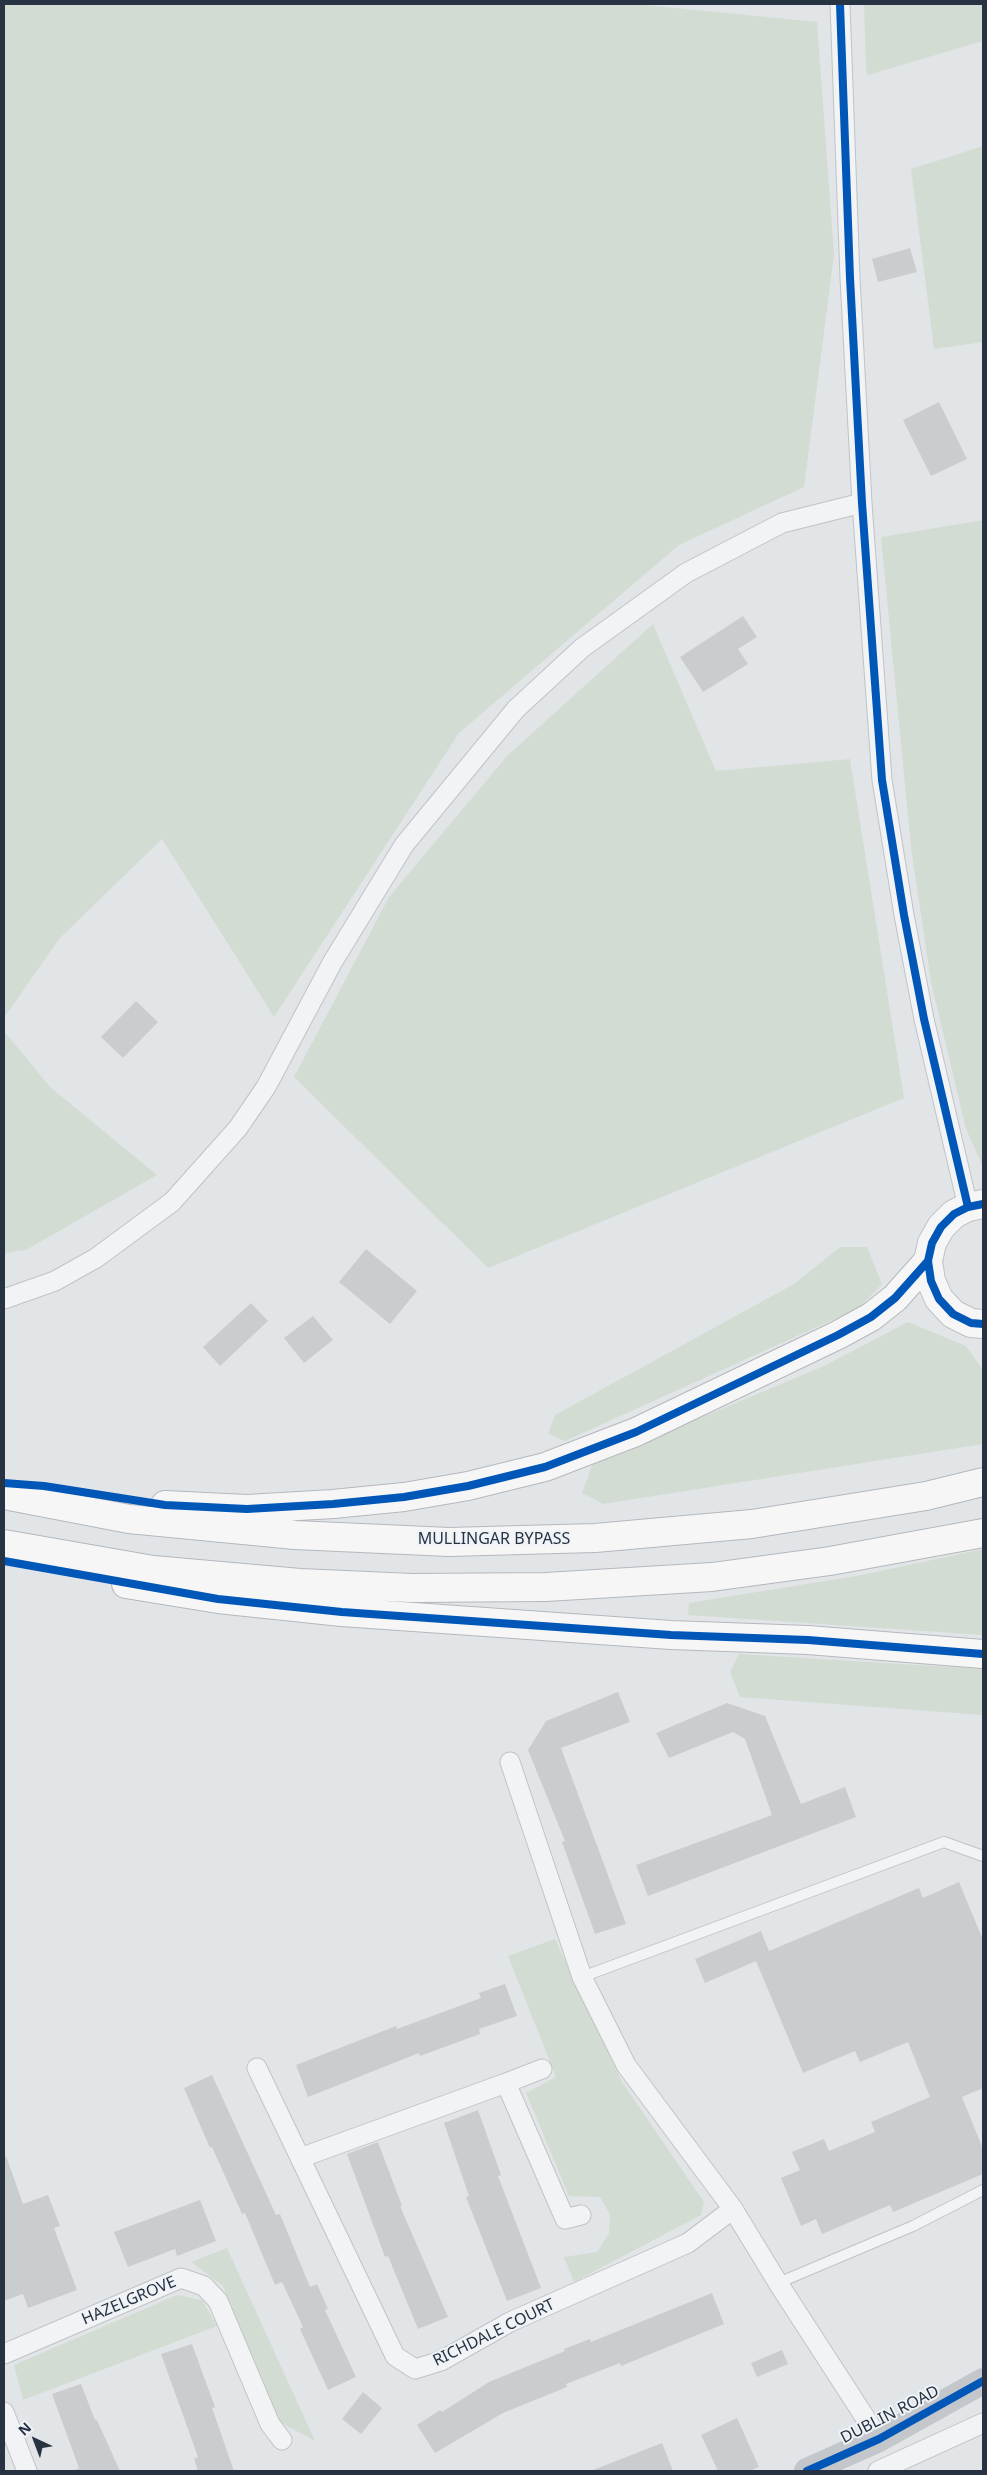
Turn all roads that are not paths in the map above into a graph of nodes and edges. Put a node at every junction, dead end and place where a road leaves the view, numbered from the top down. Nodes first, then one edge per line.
1 (840, 4) edge
2 (862, 503) junction
3 (976, 1206) edge
4 (928, 1261) junction
5 (4, 1299) edge
6 (983, 1324) edge
7 (983, 1482) edge
8 (4, 1483) edge
9 (4, 1495) edge
10 (983, 1533) edge
11 (4, 1544) edge
12 (4, 1560) edge
13 (983, 1654) edge
14 (510, 1762) dead end
15 (983, 1856) edge
16 (582, 1977) junction
17 (257, 2068) dead end
18 (542, 2069) dead end
19 (506, 2083) junction
20 (300, 2158) junction
21 (983, 2190) edge
22 (734, 2209) junction
23 (581, 2215) dead end
24 (778, 2283) junction
25 (4, 2354) edge
26 (983, 2382) edge
27 (4, 2412) edge
28 (983, 2423) edge
29 (879, 2439) junction
30 (282, 2440) dead end
31 (27, 2471) edge
32 (807, 2471) edge
33 (878, 2471) edge

1 - 2 street
2 - 3 street
2 - 5 street
3 - 4 main road
4 - 6 main road
4 - 8 main road
7 - 9 main road, MULLINGAR BYPASS
10 - 11 main road
12 - 13 main road
14 - 16 street
15 - 16 lane
16 - 22 street
17 - 20 street, RICHDALE COURT
18 - 19 street
19 - 20 street
19 - 23 street
20 - 22 street, RICHDALE COURT
21 - 24 lane
22 - 24 street
24 - 29 street
25 - 30 street, HAZELGROVE
26 - 29 main road, DUBLIN ROAD
27 - 31 street
28 - 33 street
29 - 32 main road, DUBLIN ROAD

